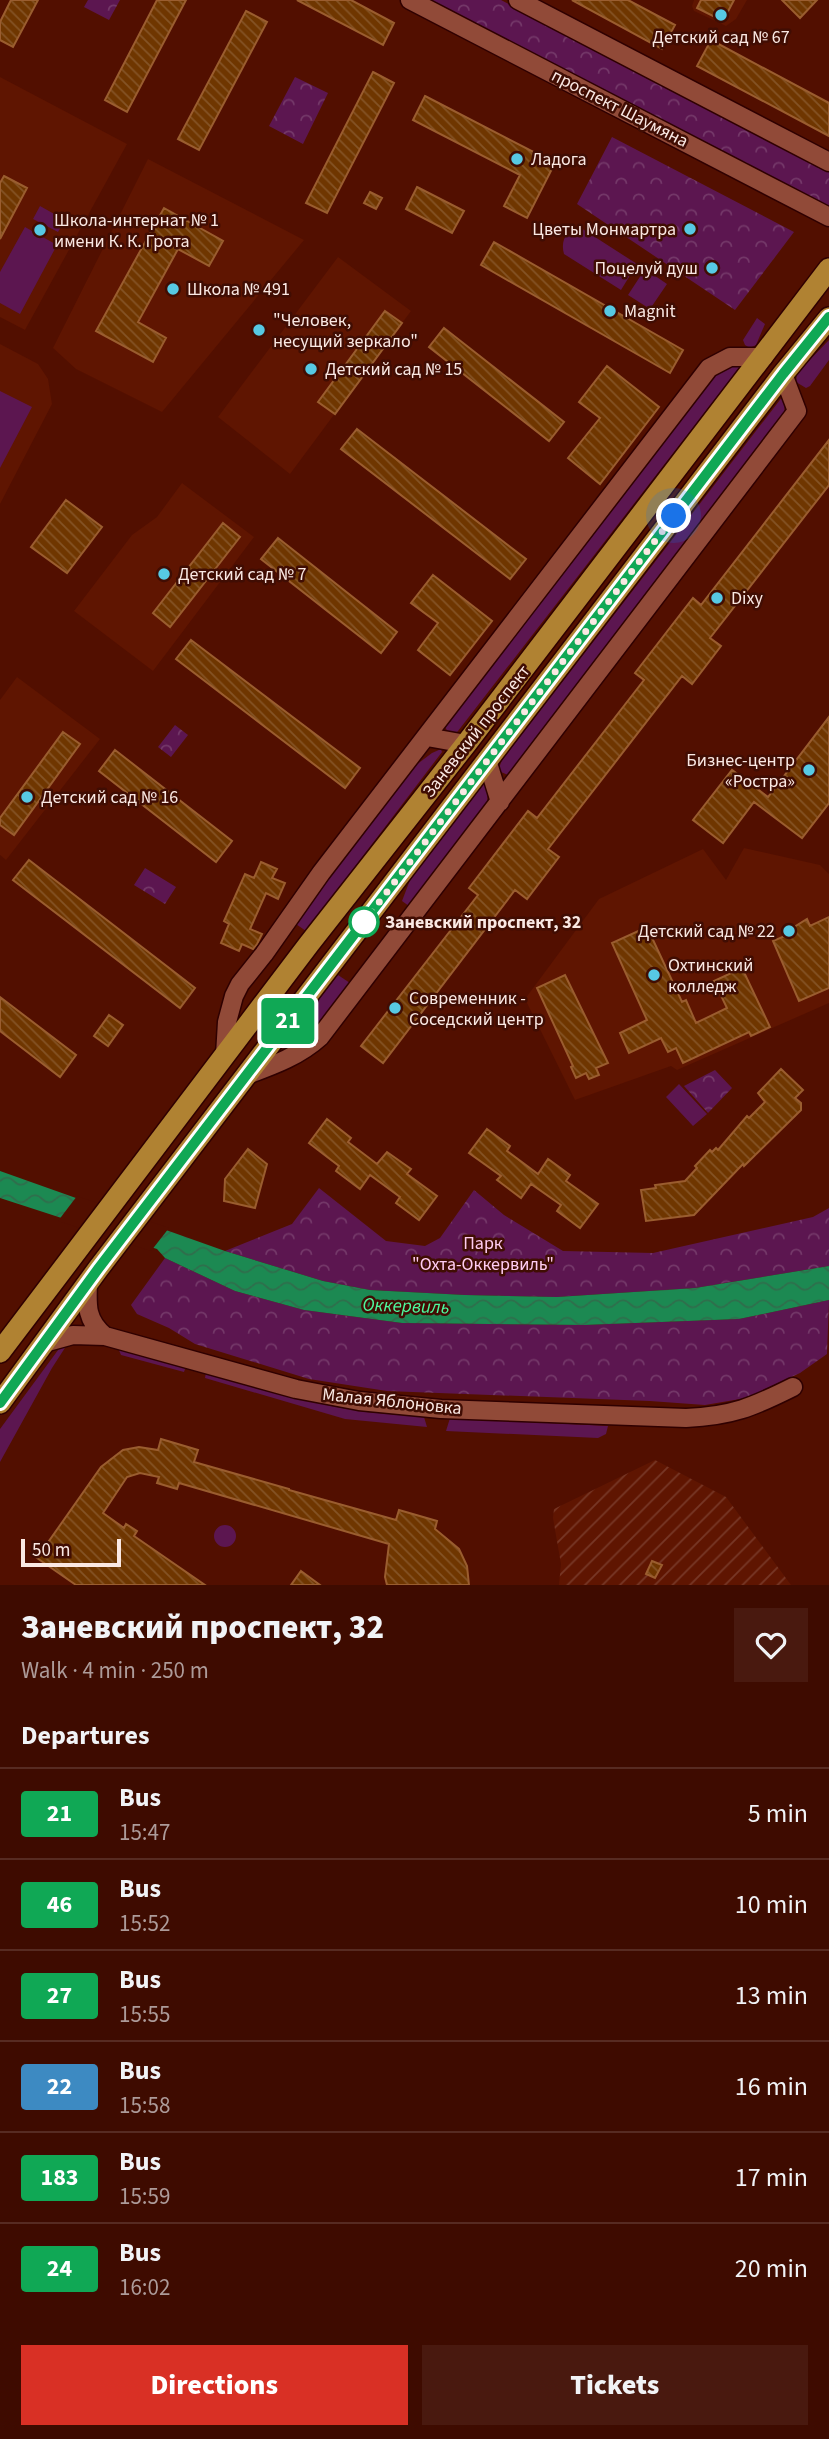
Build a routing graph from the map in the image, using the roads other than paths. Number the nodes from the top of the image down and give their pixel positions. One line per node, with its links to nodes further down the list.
1 (410, 0): 4 (street, проспект Шаумяна)
2 (518, 0): 3 (street)
3 (829, 162)
4 (829, 217)
5 (829, 270): 7 (main road, Заневский проспект)
6 (829, 318): 8 (main road, Заневский проспект)
7 (764, 357): 9 (street); 10 (main road, Заневский проспект)
8 (783, 374): 11 (main road, Заневский проспект); 12 (street)
9 (427, 737): 10 (street); 13 (street)
10 (466, 744): 13 (main road, Заневский проспект)
11 (487, 760): 12 (street); 14 (main road, Заневский проспект)
12 (500, 802): 14 (street)
13 (225, 1055): 18 (main road, Заневский проспект)
14 (247, 1075): 15 (main road, Заневский проспект)
15 (93, 1276): 16 (street); 17 (main road)
16 (105, 1336): 17 (street, Малая Яблоновка); 19 (street, Малая Яблоновка)
17 (44, 1343): 20 (main road)
18 (0, 1353)
19 (793, 1387)
20 (0, 1403)

